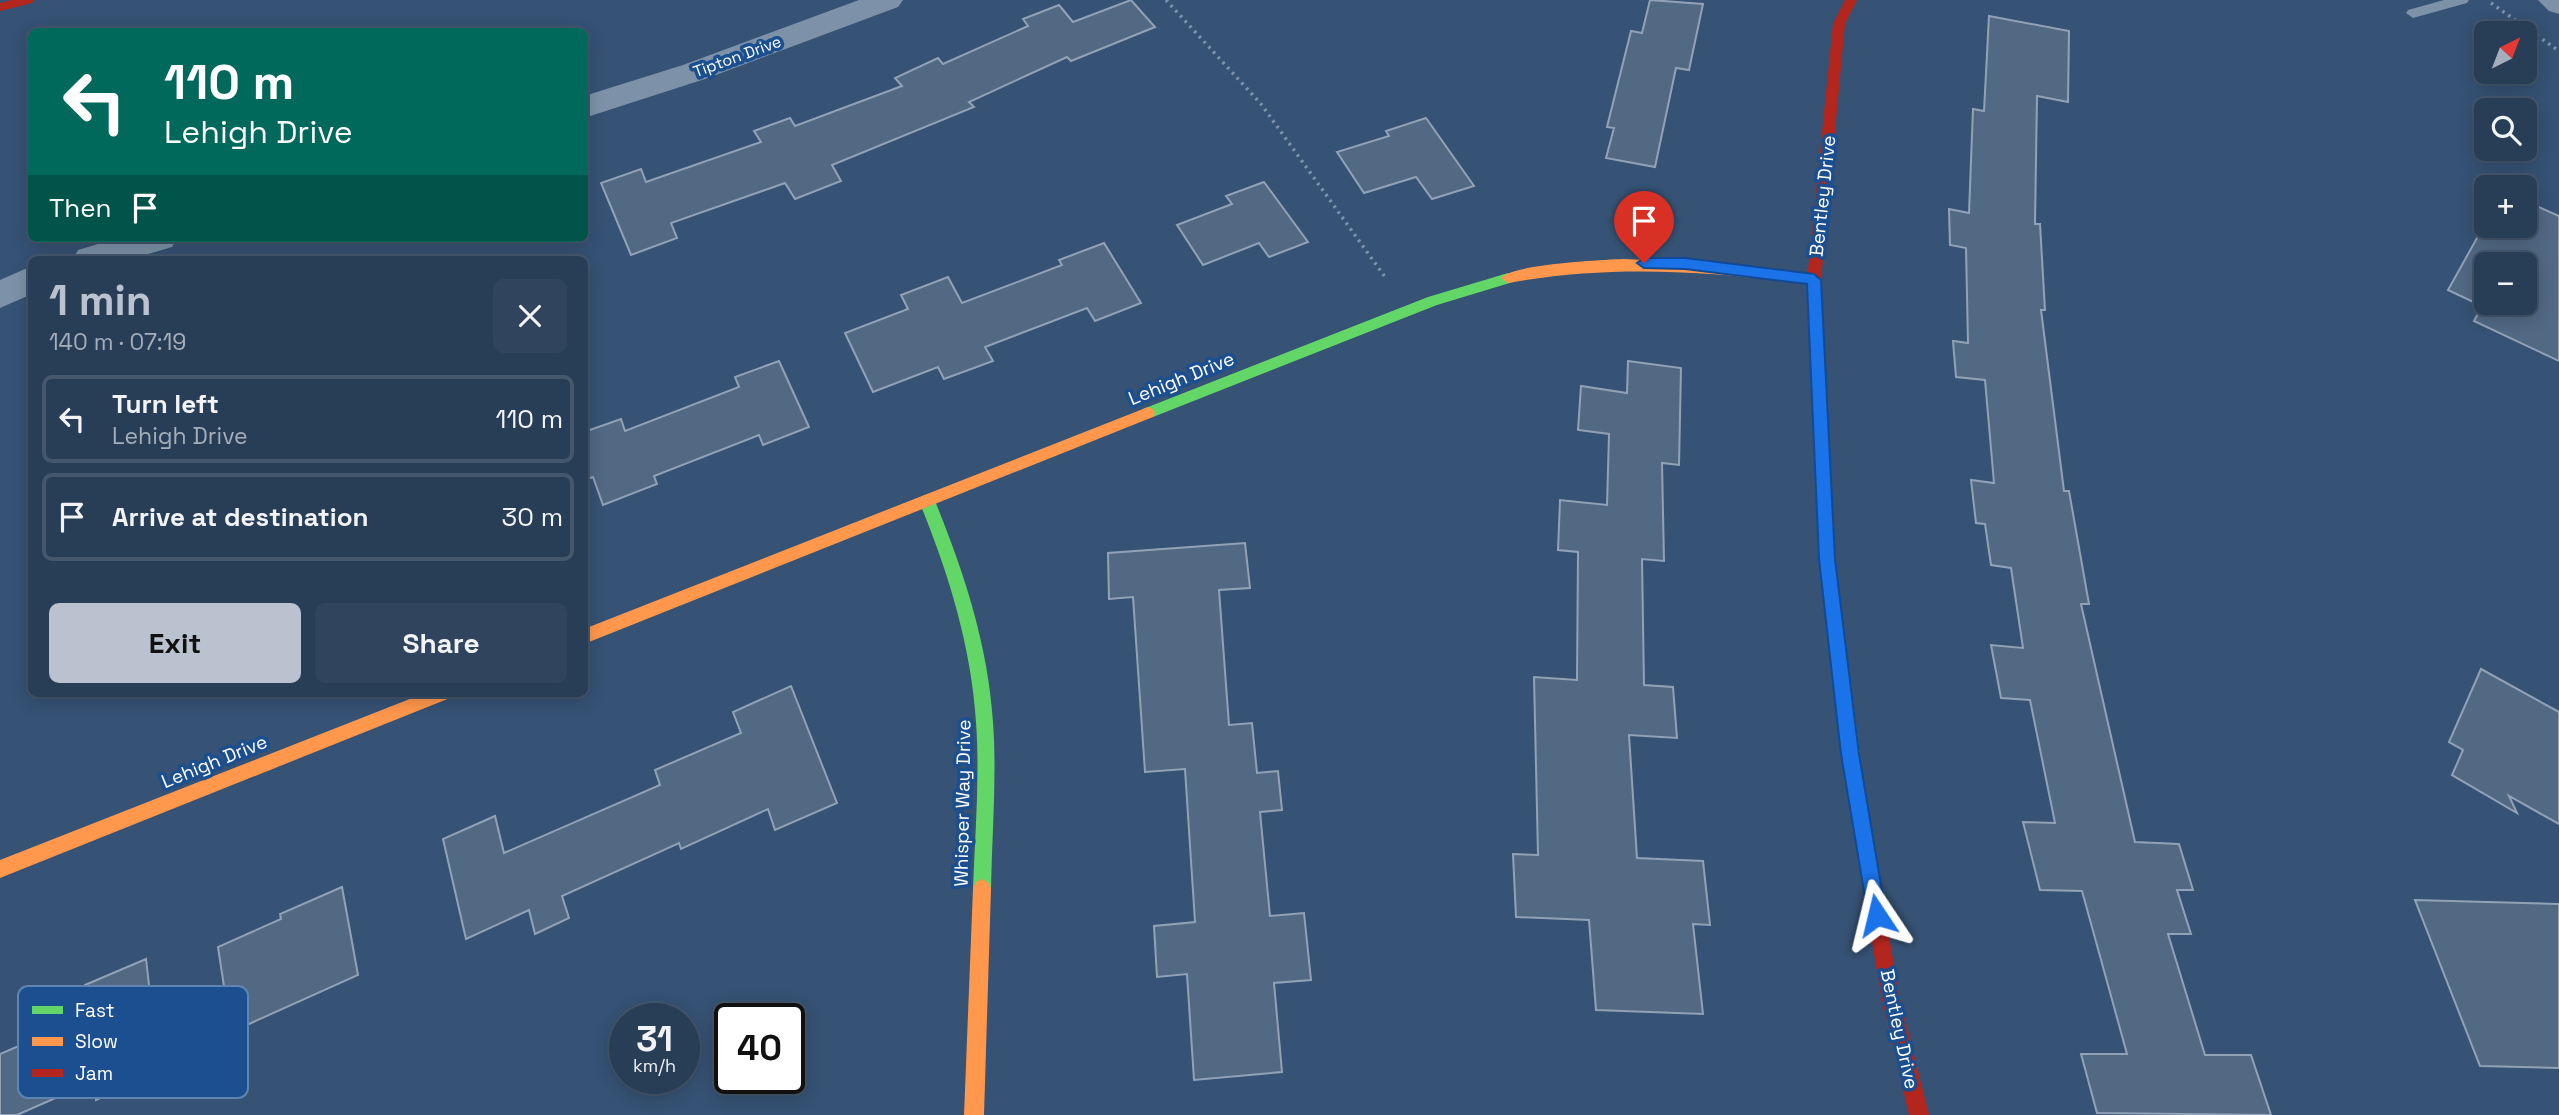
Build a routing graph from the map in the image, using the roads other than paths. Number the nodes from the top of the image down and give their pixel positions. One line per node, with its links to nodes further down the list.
1 (28, 0): 6 (street)
2 (888, 0): 9 (street, Tipton Drive)
3 (2462, 0): 8 (lane)
4 (2553, 0): 5 (street)
5 (2559, 4)
6 (0, 7)
7 (1840, 8): 12 (street, Bentley Drive)
8 (2413, 13)
9 (588, 106)
10 (147, 242): 11 (street)
11 (100, 256)
12 (1814, 280): 15 (street, Lehigh Drive); 20 (street, Bentley Drive)
13 (28, 281): 14 (street)
14 (0, 295)
15 (927, 501): 16 (street, Lehigh Drive); 19 (street, Whisper Way Drive)
16 (588, 635)
17 (434, 697): 18 (street, Lehigh Drive)
18 (0, 869)
19 (974, 1115)
20 (1919, 1115)

